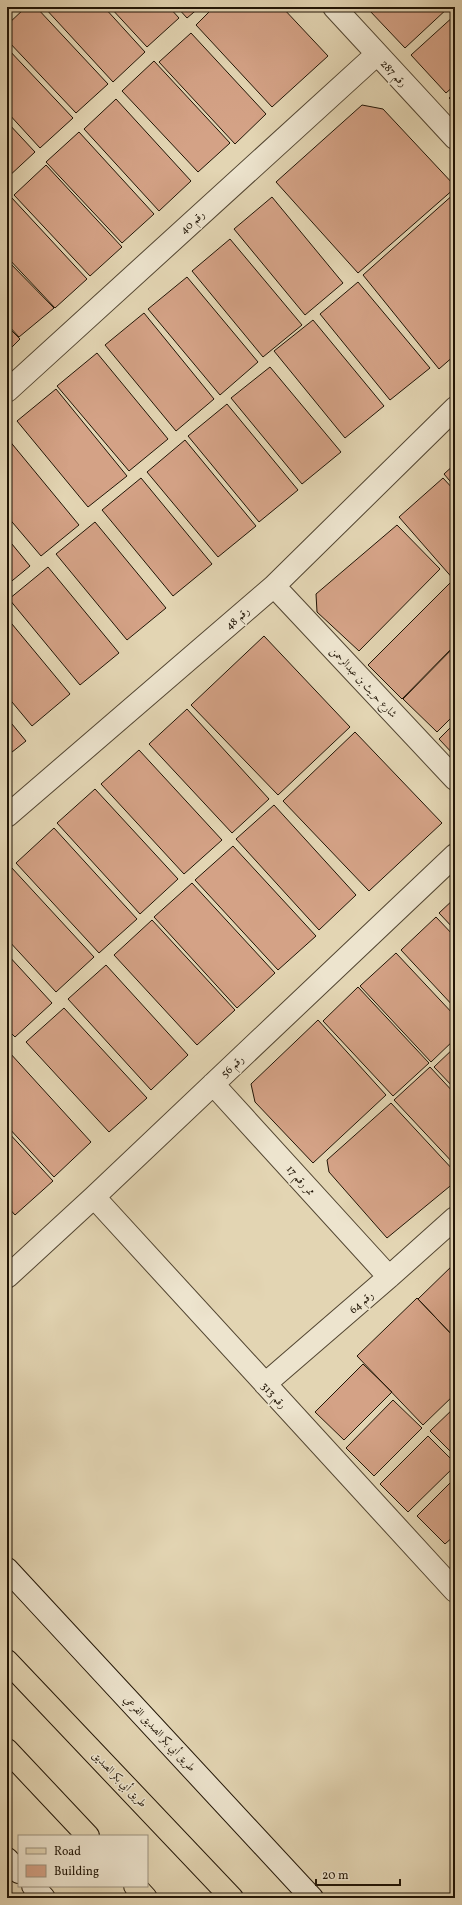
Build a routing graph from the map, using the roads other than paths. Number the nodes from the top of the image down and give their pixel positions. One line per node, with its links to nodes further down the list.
1 (334, 7): 2 (street, رقم 287)
2 (377, 54): 3 (street, رقم 287); 4 (street, رقم 40)
3 (455, 138)
4 (7, 391)
5 (455, 408): 6 (street, رقم 48)
6 (274, 586): 7 (street, شارع حريث بن عبدالرحمن); 8 (street, رقم 48)
7 (455, 779)
8 (7, 816)
9 (455, 855): 10 (street, رقم 56)
10 (213, 1084): 11 (street, رقم 56); 14 (street, ممر رقم 17)
11 (94, 1197): 13 (street, رقم 56); 15 (street, رقم 313)
12 (455, 1218): 14 (street, رقم 64)
13 (7, 1277)
14 (389, 1277): 15 (street, رقم 64)
15 (265, 1384): 17 (street, رقم 313)
16 (7, 1569): 28 (street, طريق أبي بكر الصديق الفرعي)
17 (455, 1591)
18 (7, 1661): 27 (main road, طريق أبي بكر الصديق)
19 (7, 1750): 20 (main road)
20 (87, 1835)
21 (7, 1859): 22 (street)
22 (18, 1871)
23 (34, 1887): 25 (street)
24 (136, 1887): 26 (main road)
25 (44, 1898)
26 (146, 1898)
27 (232, 1898)
28 (312, 1898)

